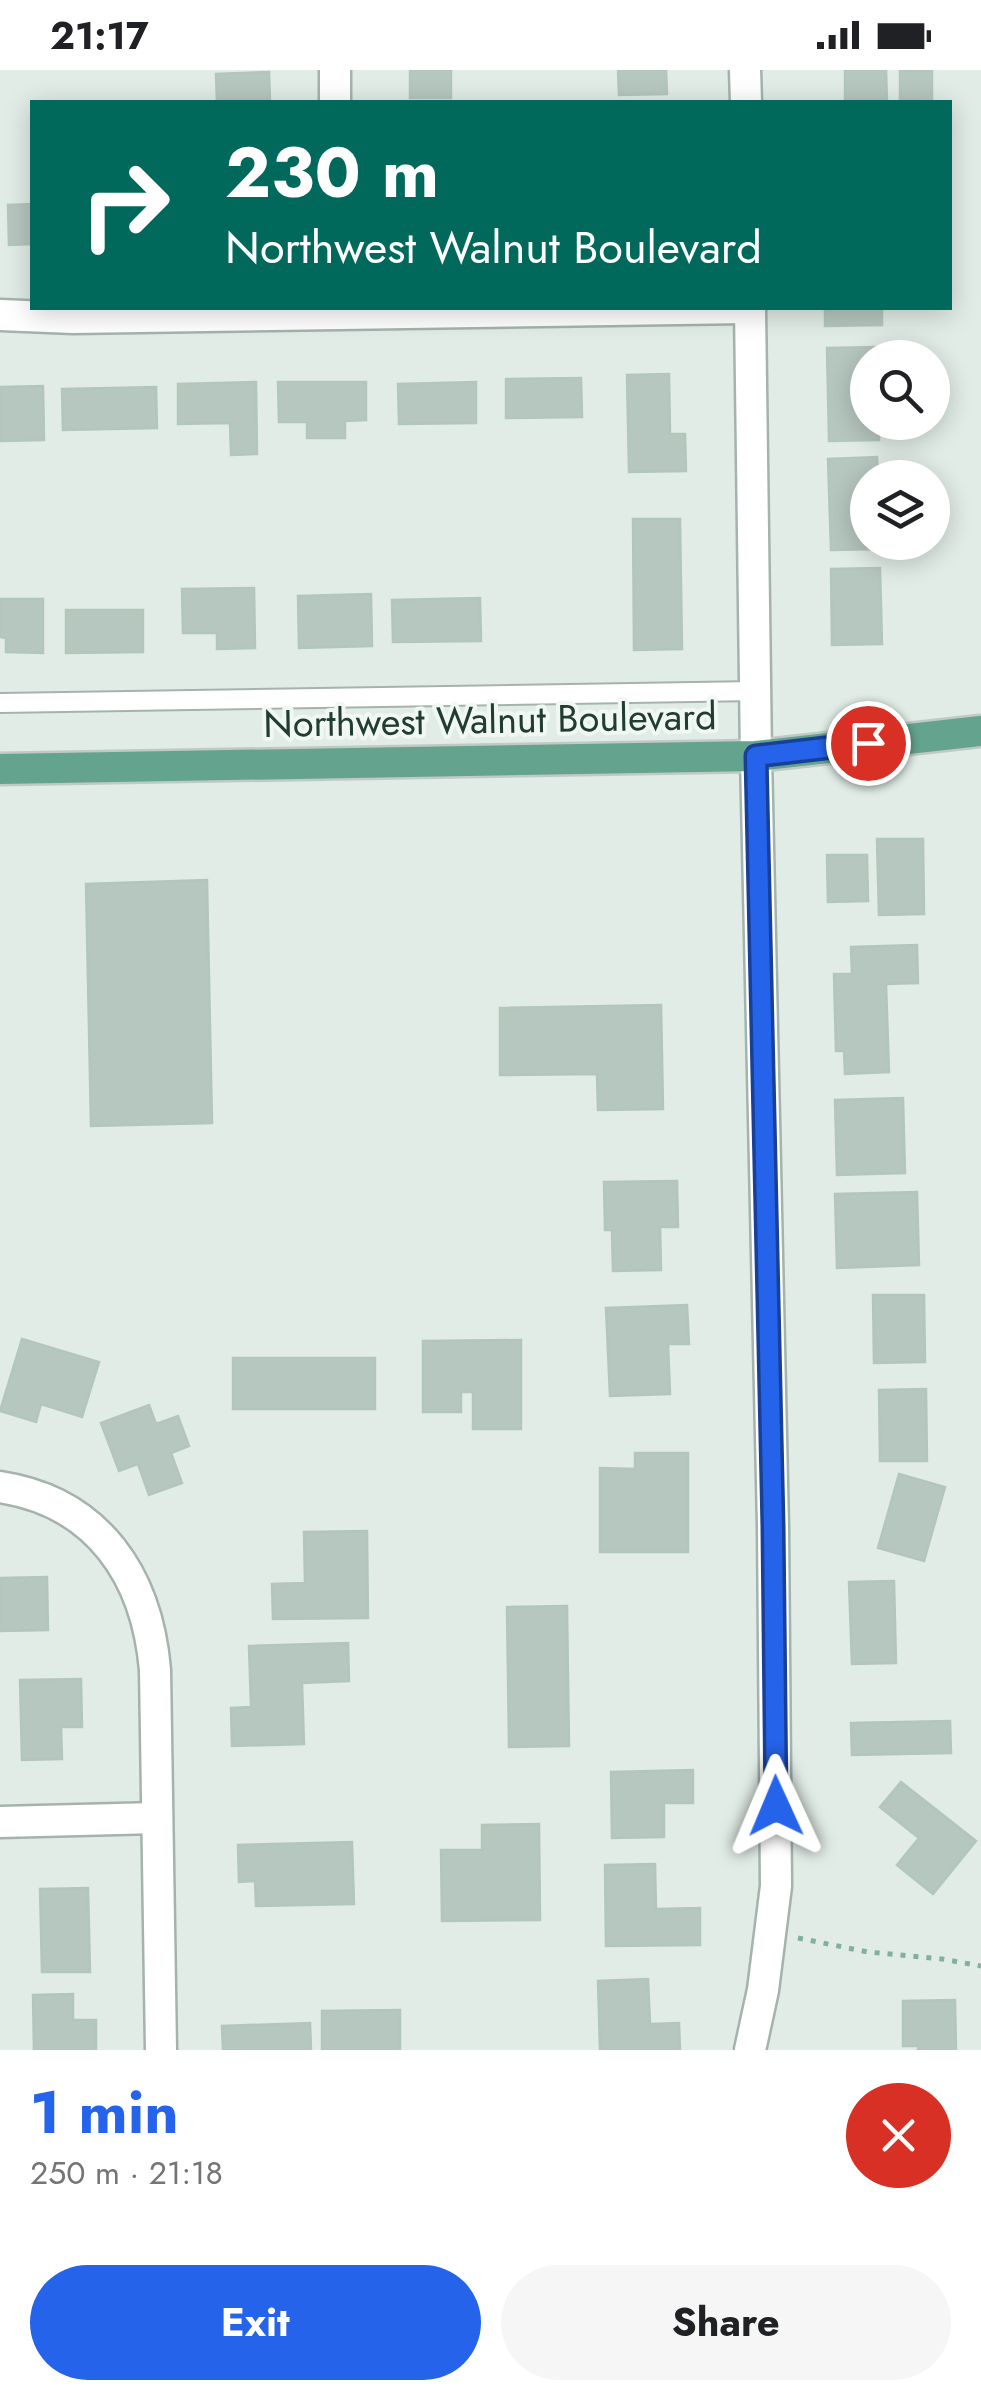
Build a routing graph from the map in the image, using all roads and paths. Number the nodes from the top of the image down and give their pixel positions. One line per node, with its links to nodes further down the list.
1 (334, 70): 3 (street)
2 (745, 70): 4 (street)
3 (335, 100)
4 (746, 100)
5 (476, 310): 7 (street)
6 (749, 310): 9 (street)
7 (339, 311): 8 (street)
8 (0, 314)
9 (755, 690): 10 (lane); 12 (street)
10 (0, 703)
11 (981, 730): 12 (main road, Northwest Walnut Boulevard)
12 (756, 756): 13 (main road, Northwest Walnut Boulevard); 17 (street)
13 (0, 769)
14 (0, 1487): 15 (street)
15 (157, 1818): 16 (street); 19 (street)
16 (0, 1822)
17 (770, 1932): 18 (path); 20 (street)
18 (981, 1966)
19 (161, 2050)
20 (750, 2050)

